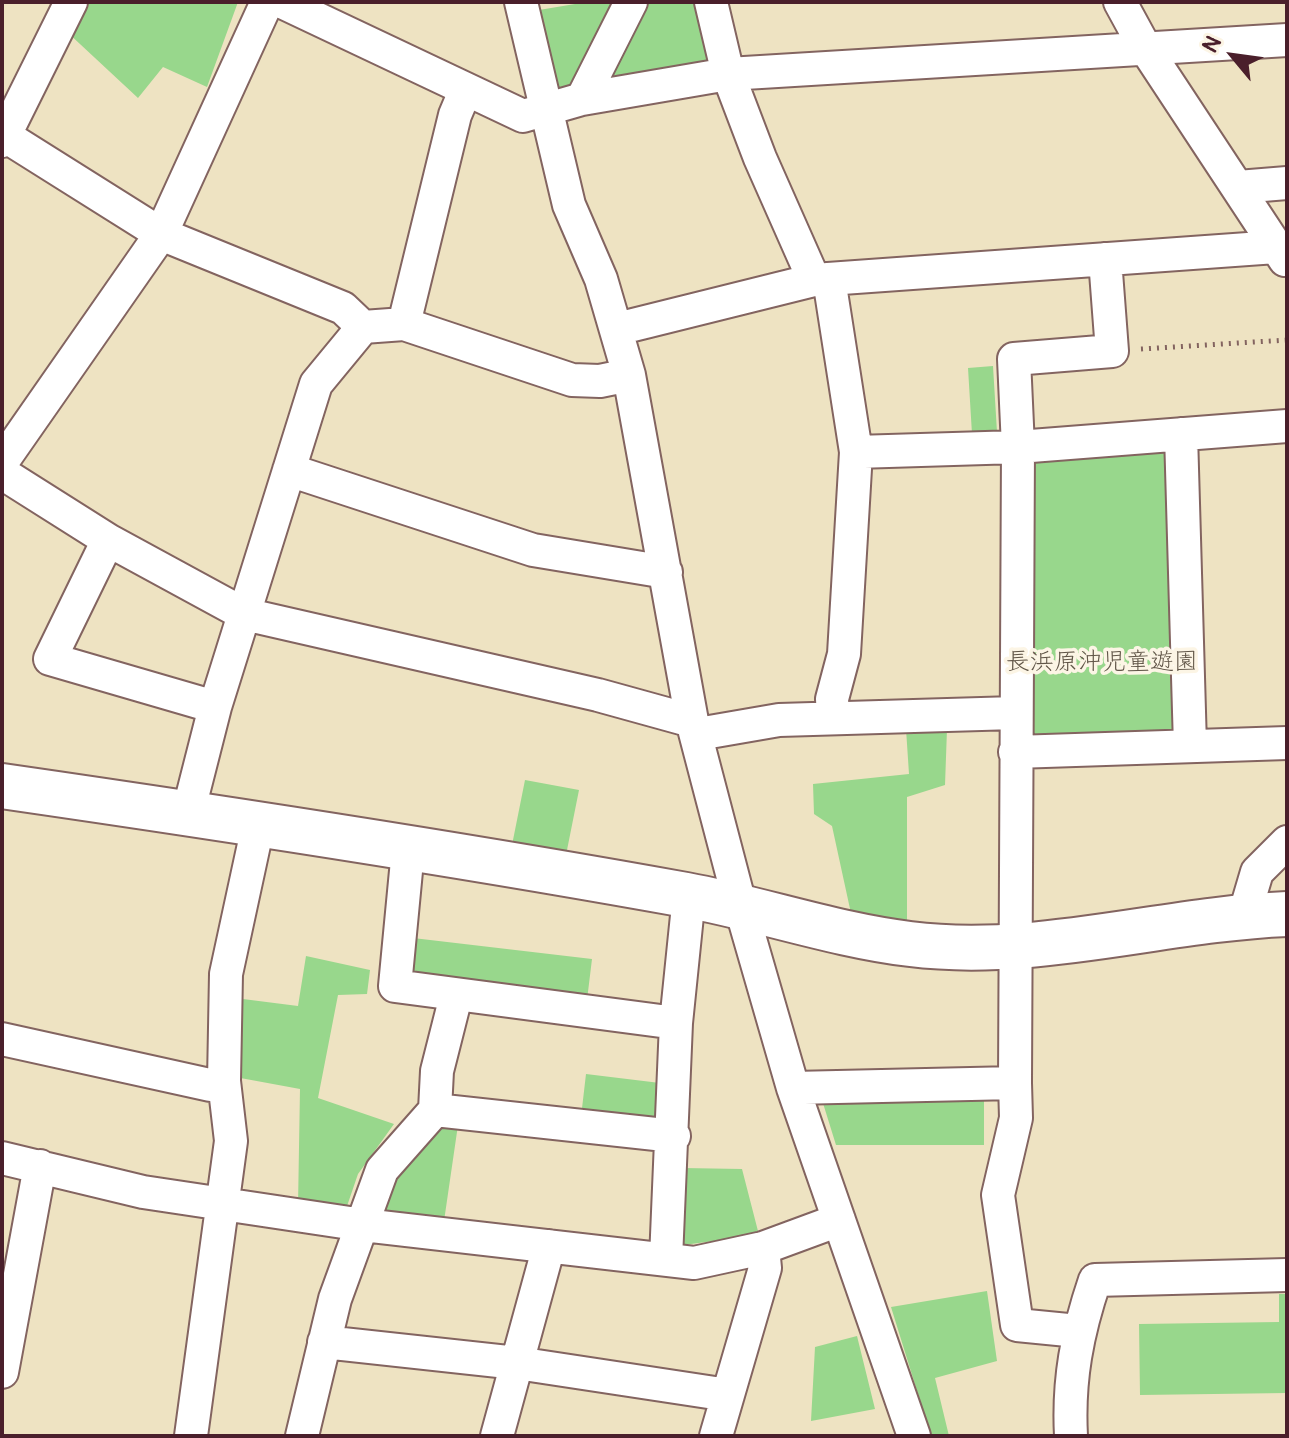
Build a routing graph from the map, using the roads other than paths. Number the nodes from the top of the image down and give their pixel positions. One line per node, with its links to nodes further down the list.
1 (71, 2): 14 (street)
2 (267, 2): 17 (street)
3 (282, 2): 11 (street)
4 (521, 2): 13 (street)
5 (631, 2): 12 (street)
6 (711, 2): 10 (street)
7 (1120, 2): 9 (street)
8 (1287, 40): 9 (street)
9 (1144, 46): 10 (street); 16 (street)
10 (728, 74): 12 (street); 20 (street)
11 (466, 89): 13 (street); 21 (street)
12 (582, 99): 13 (street)
13 (547, 112): 23 (street)
14 (3, 137): 17 (street)
15 (1287, 183): 16 (street)
16 (1238, 187): 18 (street)
17 (161, 234): 22 (street); 29 (street)
18 (1282, 255): 19 (street)
19 (1105, 259): 20 (street); 27 (street)
20 (821, 279): 23 (street); 28 (street)
21 (404, 324): 22 (street); 24 (street)
22 (363, 327): 30 (street)
23 (617, 329): 24 (street)
24 (629, 375): 33 (street)
25 (1287, 426): 26 (street)
26 (1181, 434): 27 (street); 40 (street)
27 (1018, 447): 28 (street); 36 (street)
28 (856, 452): 37 (street)
29 (2, 462)
30 (289, 470): 33 (street); 34 (street)
31 (2, 473): 32 (street)
32 (108, 540): 34 (street); 35 (street)
33 (666, 572): 38 (street)
34 (244, 614): 35 (street); 38 (street)
35 (215, 707): 43 (street)
36 (1015, 713): 37 (street); 41 (street)
37 (833, 718): 38 (street)
38 (695, 728): 48 (street)
39 (1287, 743): 40 (street)
40 (1190, 746): 41 (street)
41 (1015, 752): 51 (street)
42 (2, 786): 43 (street)
43 (188, 813): 44 (street)
44 (258, 826): 46 (street); 55 (street)
45 (1287, 842): 50 (street)
46 (408, 850): 47 (street); 52 (street)
47 (689, 896): 48 (street); 53 (street)
48 (741, 908): 51 (street); 57 (street)
49 (1287, 914): 50 (street)
50 (1244, 916): 51 (street)
51 (1013, 947): 56 (street)
52 (456, 996): 53 (street); 58 (street)
53 (676, 1023): 59 (street)
54 (2, 1039): 55 (street)
55 (224, 1081): 62 (street)
56 (1015, 1083): 57 (street); 69 (street)
57 (793, 1088): 63 (street)
58 (435, 1110): 59 (street); 64 (street)
59 (674, 1136): 67 (street)
60 (2, 1158): 61 (street)
61 (40, 1166): 62 (street); 72 (street)
62 (225, 1202): 64 (street); 74 (street)
63 (839, 1220): 66 (street); 78 (street)
64 (363, 1225): 65 (street); 70 (street)
65 (549, 1246): 67 (street); 71 (street)
66 (763, 1248): 67 (street); 73 (street)
67 (666, 1259)
68 (1287, 1275): 69 (street)
69 (1078, 1331): 79 (street)
70 (324, 1342): 71 (street); 75 (street)
71 (517, 1363): 73 (street); 76 (street)
72 (2, 1372)
73 (728, 1395): 77 (street)
74 (191, 1436)
75 (302, 1436)
76 (497, 1436)
77 (716, 1436)
78 (914, 1436)
79 (1071, 1436)

